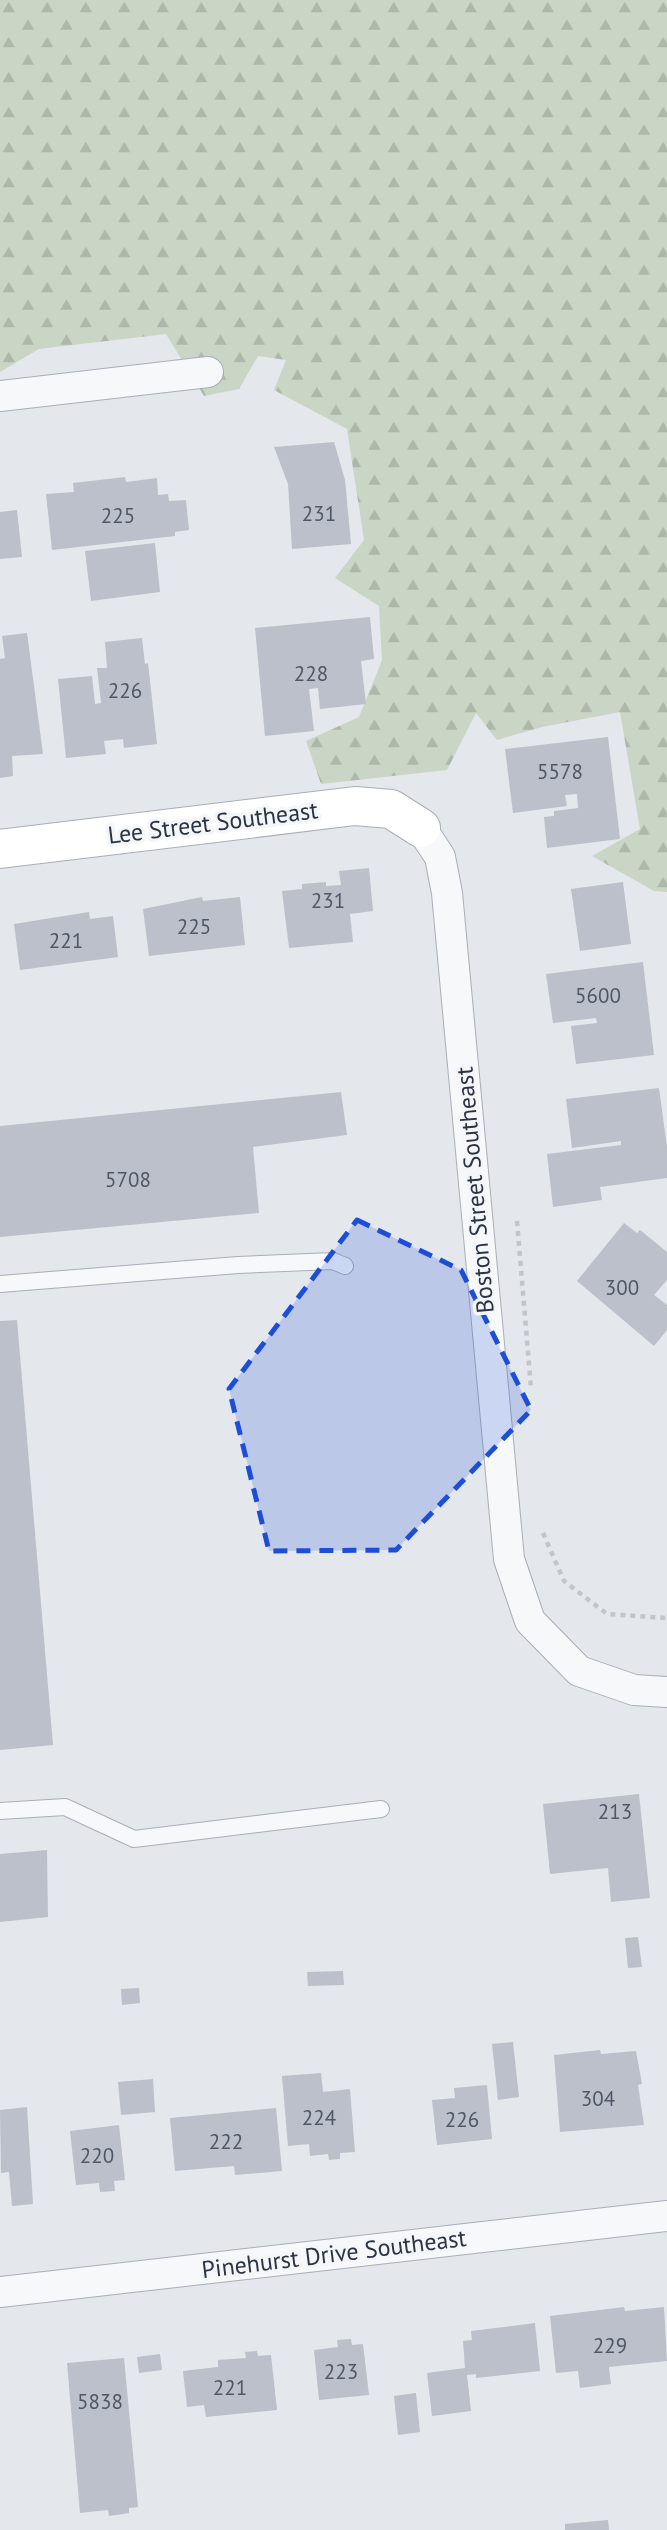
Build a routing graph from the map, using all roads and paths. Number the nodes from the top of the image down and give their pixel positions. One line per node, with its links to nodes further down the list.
1 (208, 372): 2 (street)
2 (0, 396)
3 (421, 828): 4 (street, Lee Street Southeast); 11 (street, Boston Street Southeast)
4 (0, 849)
5 (517, 1221): 8 (path)
6 (345, 1266): 7 (lane)
7 (0, 1284)
8 (531, 1391)
9 (542, 1520): 10 (path)
10 (667, 1618)
11 (667, 1692)
12 (381, 1809): 13 (lane)
13 (0, 1811)
14 (667, 2216): 15 (street, Pinehurst Drive Southeast)
15 (0, 2292)

